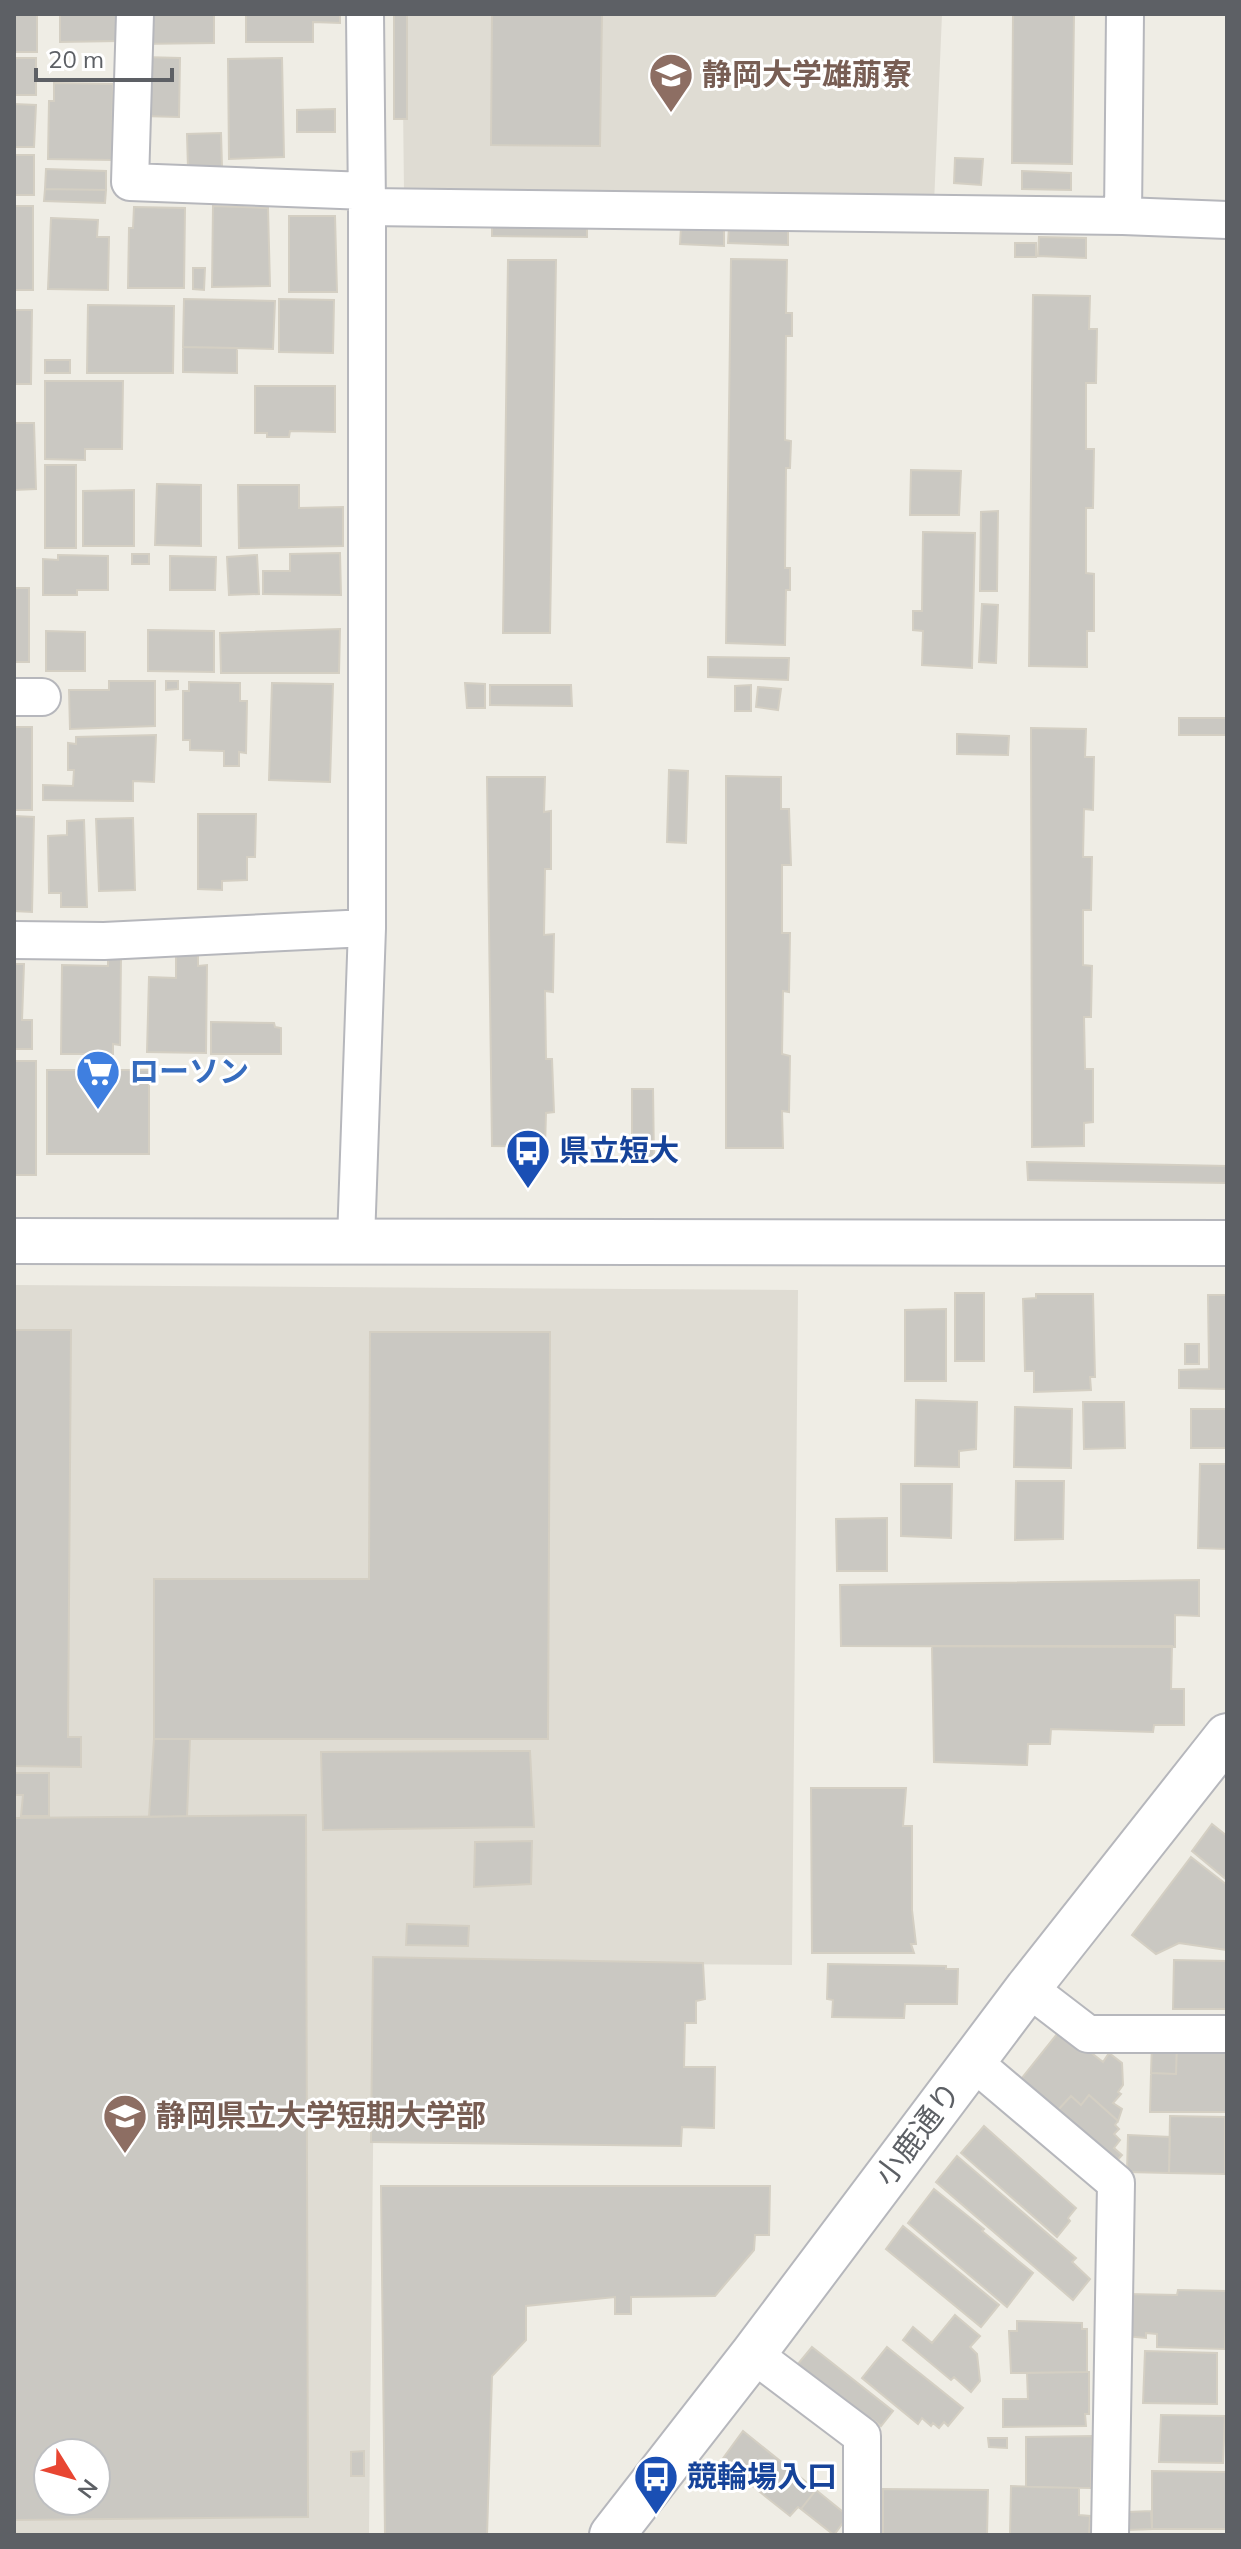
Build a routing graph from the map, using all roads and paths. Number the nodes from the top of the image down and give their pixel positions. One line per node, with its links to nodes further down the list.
1 (135, 14): 4 (street)
2 (365, 14): 4 (street)
3 (1125, 14): 5 (street)
4 (367, 199): 5 (street); 7 (street)
5 (1123, 216): 6 (street)
6 (1227, 220)
7 (367, 928): 8 (street); 9 (street)
8 (14, 940)
9 (356, 1240): 10 (street); 11 (street)
10 (14, 1241)
11 (1227, 1243)
12 (1227, 1736): 13 (street, 小鹿通り)
13 (1028, 1988): 14 (street); 15 (street, 小鹿通り)
14 (1227, 2034)
15 (972, 2061): 16 (street, 小鹿通り); 19 (street)
16 (753, 2354): 17 (street, 小鹿通り); 18 (street)
17 (612, 2535)
18 (862, 2535)
19 (1110, 2535)

